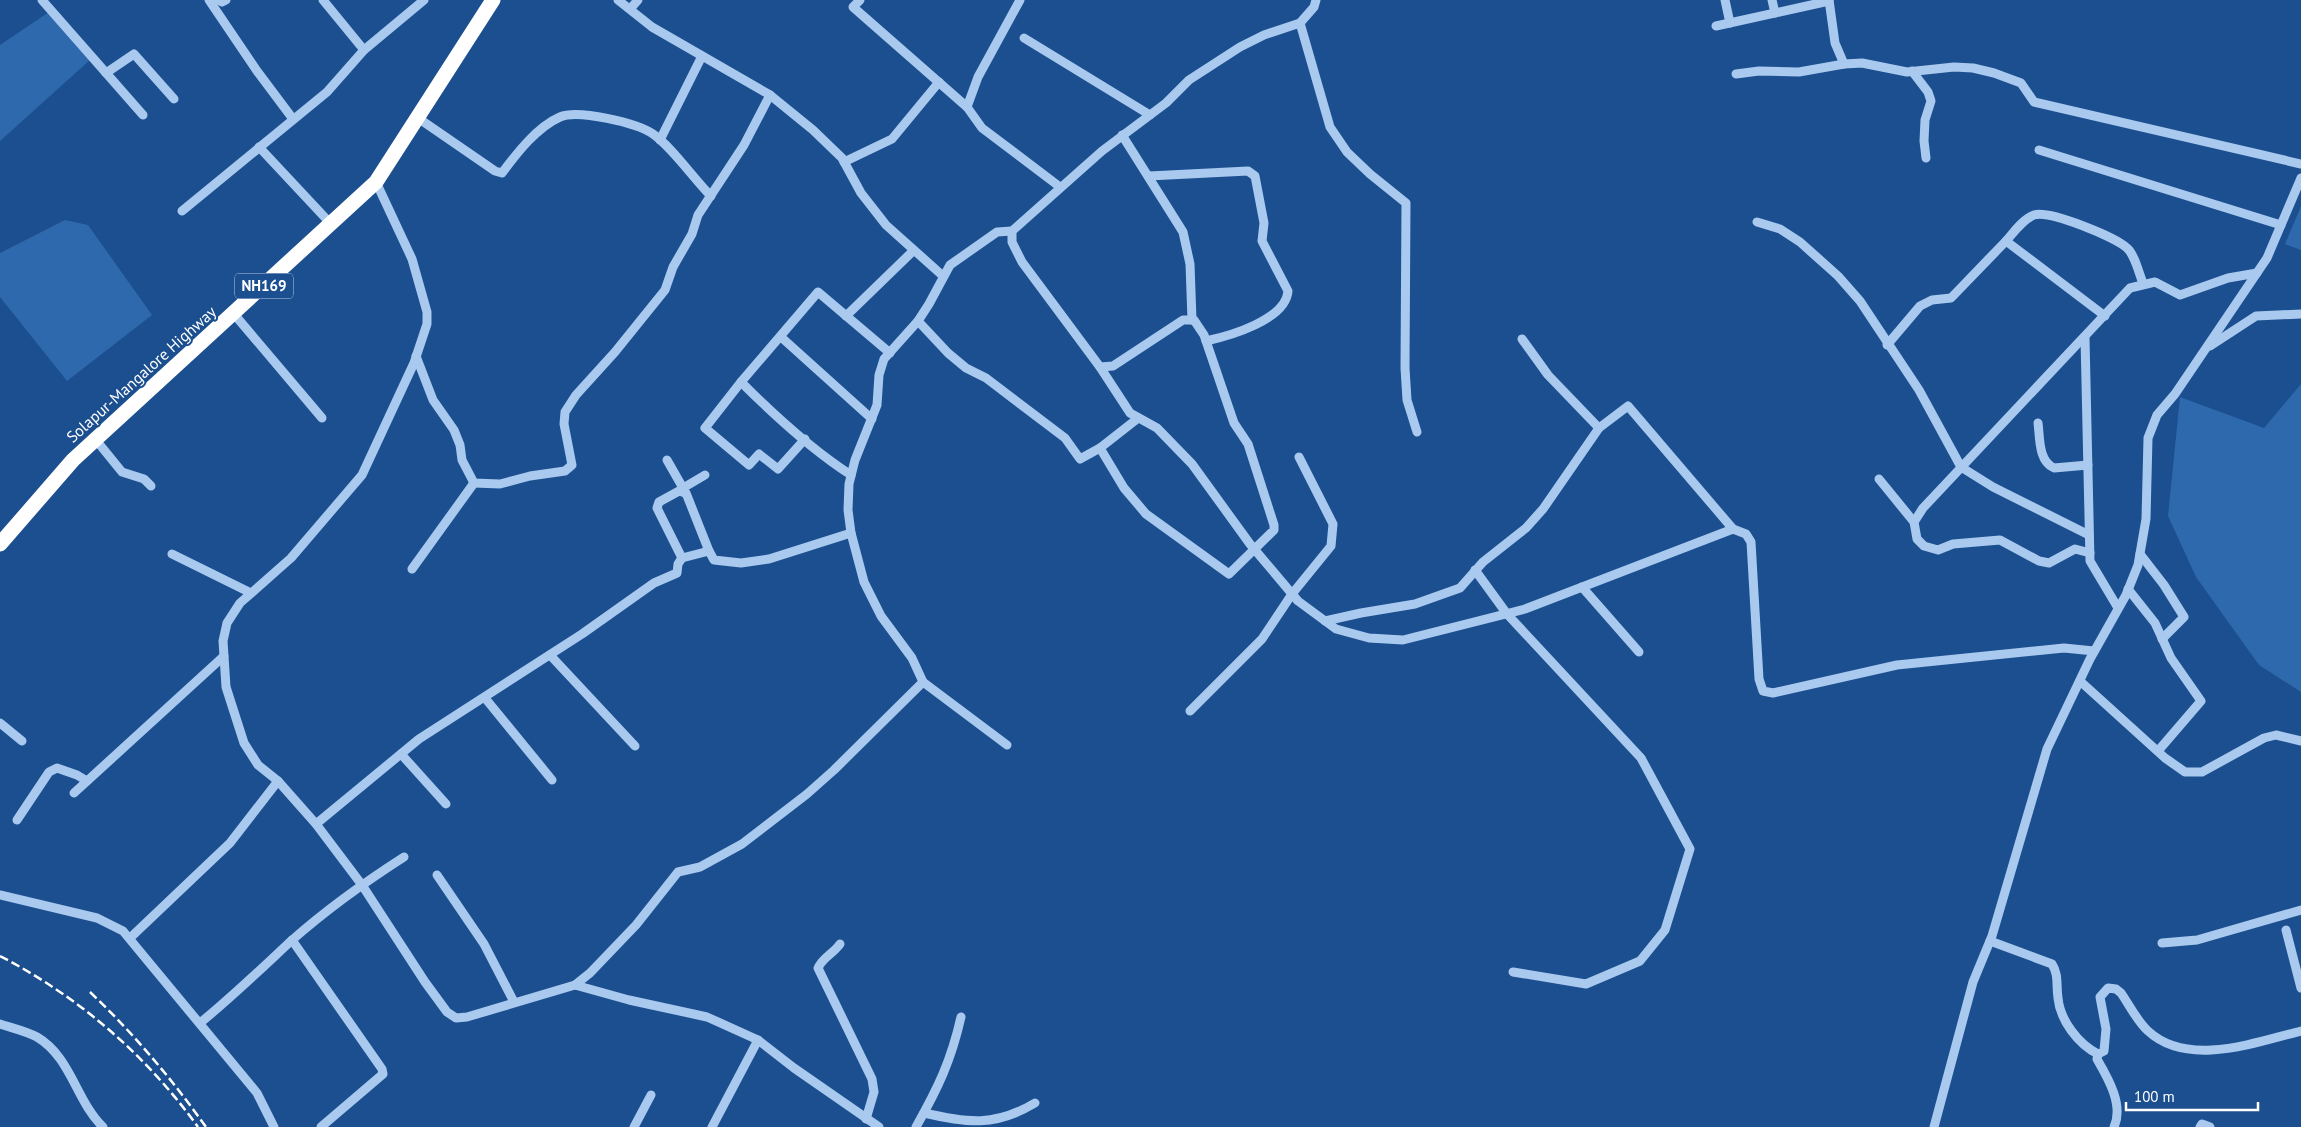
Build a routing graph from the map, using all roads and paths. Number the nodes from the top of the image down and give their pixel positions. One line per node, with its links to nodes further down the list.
1 (42, 0): 26 (street)
2 (209, 0): 35 (street)
3 (218, 0): 4 (street)
4 (226, 0)
5 (323, 0): 22 (street)
6 (424, 0): 22 (street)
7 (493, 0): 34 (highway, Solapur-Mangalore Highway / NH169)
8 (618, 0): 16 (street)
9 (638, 0): 16 (street)
10 (860, 0): 28 (street)
11 (1020, 0): 31 (street)
12 (1316, 0): 18 (street)
13 (1725, 0): 19 (street)
14 (1772, 0): 17 (street)
15 (1829, 0): 17 (street); 24 (street)
16 (630, 9): 23 (street)
17 (1775, 13): 19 (street)
18 (1300, 23): 33 (street); 79 (street)
19 (1730, 23): 20 (street)
20 (1716, 26)
21 (1024, 38): 33 (street)
22 (364, 50): 35 (street)
23 (702, 56): 29 (street); 37 (street)
24 (1844, 64): 25 (street); 27 (street)
25 (1912, 71): 40 (street); 42 (street)
26 (106, 73): 30 (street); 32 (street)
27 (1736, 74)
28 (939, 82): 31 (street); 41 (street)
29 (770, 95): 41 (street); 47 (street)
30 (174, 99)
31 (967, 107): 46 (street)
32 (143, 115)
33 (1150, 115): 36 (street)
34 (418, 118): 37 (street); 45 (highway, Solapur-Mangalore Highway / NH169)
35 (293, 119): 38 (street)
36 (1122, 136): 43 (street); 46 (street)
37 (660, 140): 47 (street)
38 (259, 147): 48 (street); 50 (street)
39 (2039, 150): 51 (street)
40 (1926, 158)
41 (844, 162): 54 (street)
42 (2301, 164)
43 (1149, 176): 62 (street); 67 (street)
44 (2301, 178): 51 (street)
45 (376, 182): 50 (highway, Solapur-Mangalore Highway / NH169); 71 (street)
46 (1060, 187): 52 (street)
47 (711, 196): 90 (street)
48 (182, 211)
49 (1756, 222): 68 (street)
50 (331, 224): 58 (highway, Solapur-Mangalore Highway / NH169)
51 (2281, 225): 55 (street)
52 (1012, 231): 56 (street); 72 (street)
53 (2006, 240): 57 (street); 61 (street); 68 (street)
54 (913, 251): 56 (street); 60 (street)
55 (2257, 273): 57 (street); 69 (street)
56 (943, 276): 63 (street)
57 (2143, 283): 61 (street)
58 (234, 314): 74 (street); 81 (highway, Solapur-Mangalore Highway / NH169)
59 (2301, 314): 69 (street)
60 (846, 316): 64 (street); 70 (street)
61 (2105, 316): 65 (street)
62 (1192, 320): 67 (street); 72 (street)
63 (918, 321): 70 (street); 82 (street)
64 (781, 337): 73 (street); 76 (street)
65 (2085, 338): 85 (street); 86 (street)
66 (1522, 339): 78 (street)
67 (1206, 341): 99 (street)
68 (1887, 345): 86 (street)
69 (2205, 349): 103 (street)
70 (890, 353): 76 (street)
71 (416, 356): 90 (street); 109 (street)
72 (1100, 368): 75 (street)
73 (741, 382): 80 (street); 80 (street)
74 (322, 418)
75 (1137, 419): 82 (street); 99 (street)
76 (872, 420): 88 (street)
77 (2038, 423): 85 (street)
78 (1599, 428): 94 (street); 106 (street)
79 (1417, 432)
80 (805, 439): 88 (street)
81 (96, 440): 91 (street); 96 (highway, Solapur-Mangalore Highway / NH169)
82 (1100, 448): 99 (street)
83 (1299, 457): 110 (street)
84 (667, 460): 92 (street)
85 (2088, 466): 97 (street)
86 (1961, 467): 93 (street); 97 (street)
87 (705, 475): 92 (street)
88 (852, 475): 95 (street)
89 (1879, 480): 93 (street)
90 (474, 483): 105 (street)
91 (151, 486)
92 (682, 490): 100 (street); 104 (street)
93 (1914, 522): 101 (street)
94 (1733, 529): 107 (street); 115 (street)
95 (851, 533): 100 (street); 120 (street)
96 (5, 534): 98 (highway, Solapur-Mangalore Highway / NH169)
97 (2089, 535): 101 (street)
98 (0, 544)
99 (1255, 550): 110 (street)
100 (708, 551): 104 (street)
101 (2090, 553): 111 (street)
102 (172, 554): 109 (street)
103 (2140, 554): 108 (street); 114 (street)
104 (682, 558): 117 (street)
105 (412, 569)
106 (1475, 570): 112 (street); 113 (street)
107 (1582, 587): 112 (street); 116 (street)
108 (2128, 589): 111 (street); 114 (street)
109 (251, 594): 118 (street)
110 (1292, 594): 113 (street); 122 (street)
111 (2118, 608): 115 (street)
112 (1507, 614): 113 (street); 148 (street)
113 (1325, 621)
114 (2162, 639): 128 (street)
115 (2094, 651): 119 (street)
116 (1638, 652)
117 (550, 655): 121 (street); 127 (street)
118 (224, 656): 131 (street); 132 (street)
119 (2080, 681): 128 (street); 145 (street)
120 (923, 682): 126 (street); 149 (street)
121 (485, 698): 129 (street); 130 (street)
122 (1190, 711)
123 (0, 723): 124 (street)
124 (22, 741)
125 (2301, 741): 128 (street)
126 (1007, 745)
127 (635, 746)
128 (2158, 751)
129 (402, 754): 134 (street); 136 (street)
130 (552, 780)
131 (87, 781): 133 (street); 135 (street)
132 (278, 782): 136 (street); 143 (street)
133 (74, 793)
134 (446, 804)
135 (17, 820)
136 (316, 824): 139 (street)
137 (404, 857): 139 (street)
138 (437, 875): 151 (street)
139 (362, 884): 144 (street); 151 (street)
140 (0, 895): 143 (street)
141 (2301, 910): 146 (street)
142 (2286, 930): 150 (street)
143 (130, 938): 153 (street)
144 (292, 940): 153 (street); 164 (street)
145 (1990, 941): 157 (street); 169 (street)
146 (2162, 943)
147 (840, 944): 161 (street)
148 (1513, 972)
149 (575, 985): 151 (street); 156 (street)
150 (2301, 988)
151 (514, 1002)
152 (962, 1017): 160 (street)
153 (200, 1023): 163 (street)
154 (0, 1024): 162 (street)
155 (2301, 1031): 157 (street)
156 (758, 1040): 161 (street); 166 (street)
157 (2098, 1054): 170 (street)
158 (651, 1095): 165 (street)
159 (1035, 1103): 160 (street)
160 (924, 1113): 168 (street)
161 (866, 1118): 167 (street)
162 (103, 1127)
163 (274, 1127)
164 (321, 1127)
165 (634, 1127)
166 (712, 1127)
167 (879, 1127)
168 (916, 1127)
169 (1934, 1127)
170 (2114, 1127)
171 (2200, 1127): 172 (street)
172 (2210, 1127)

